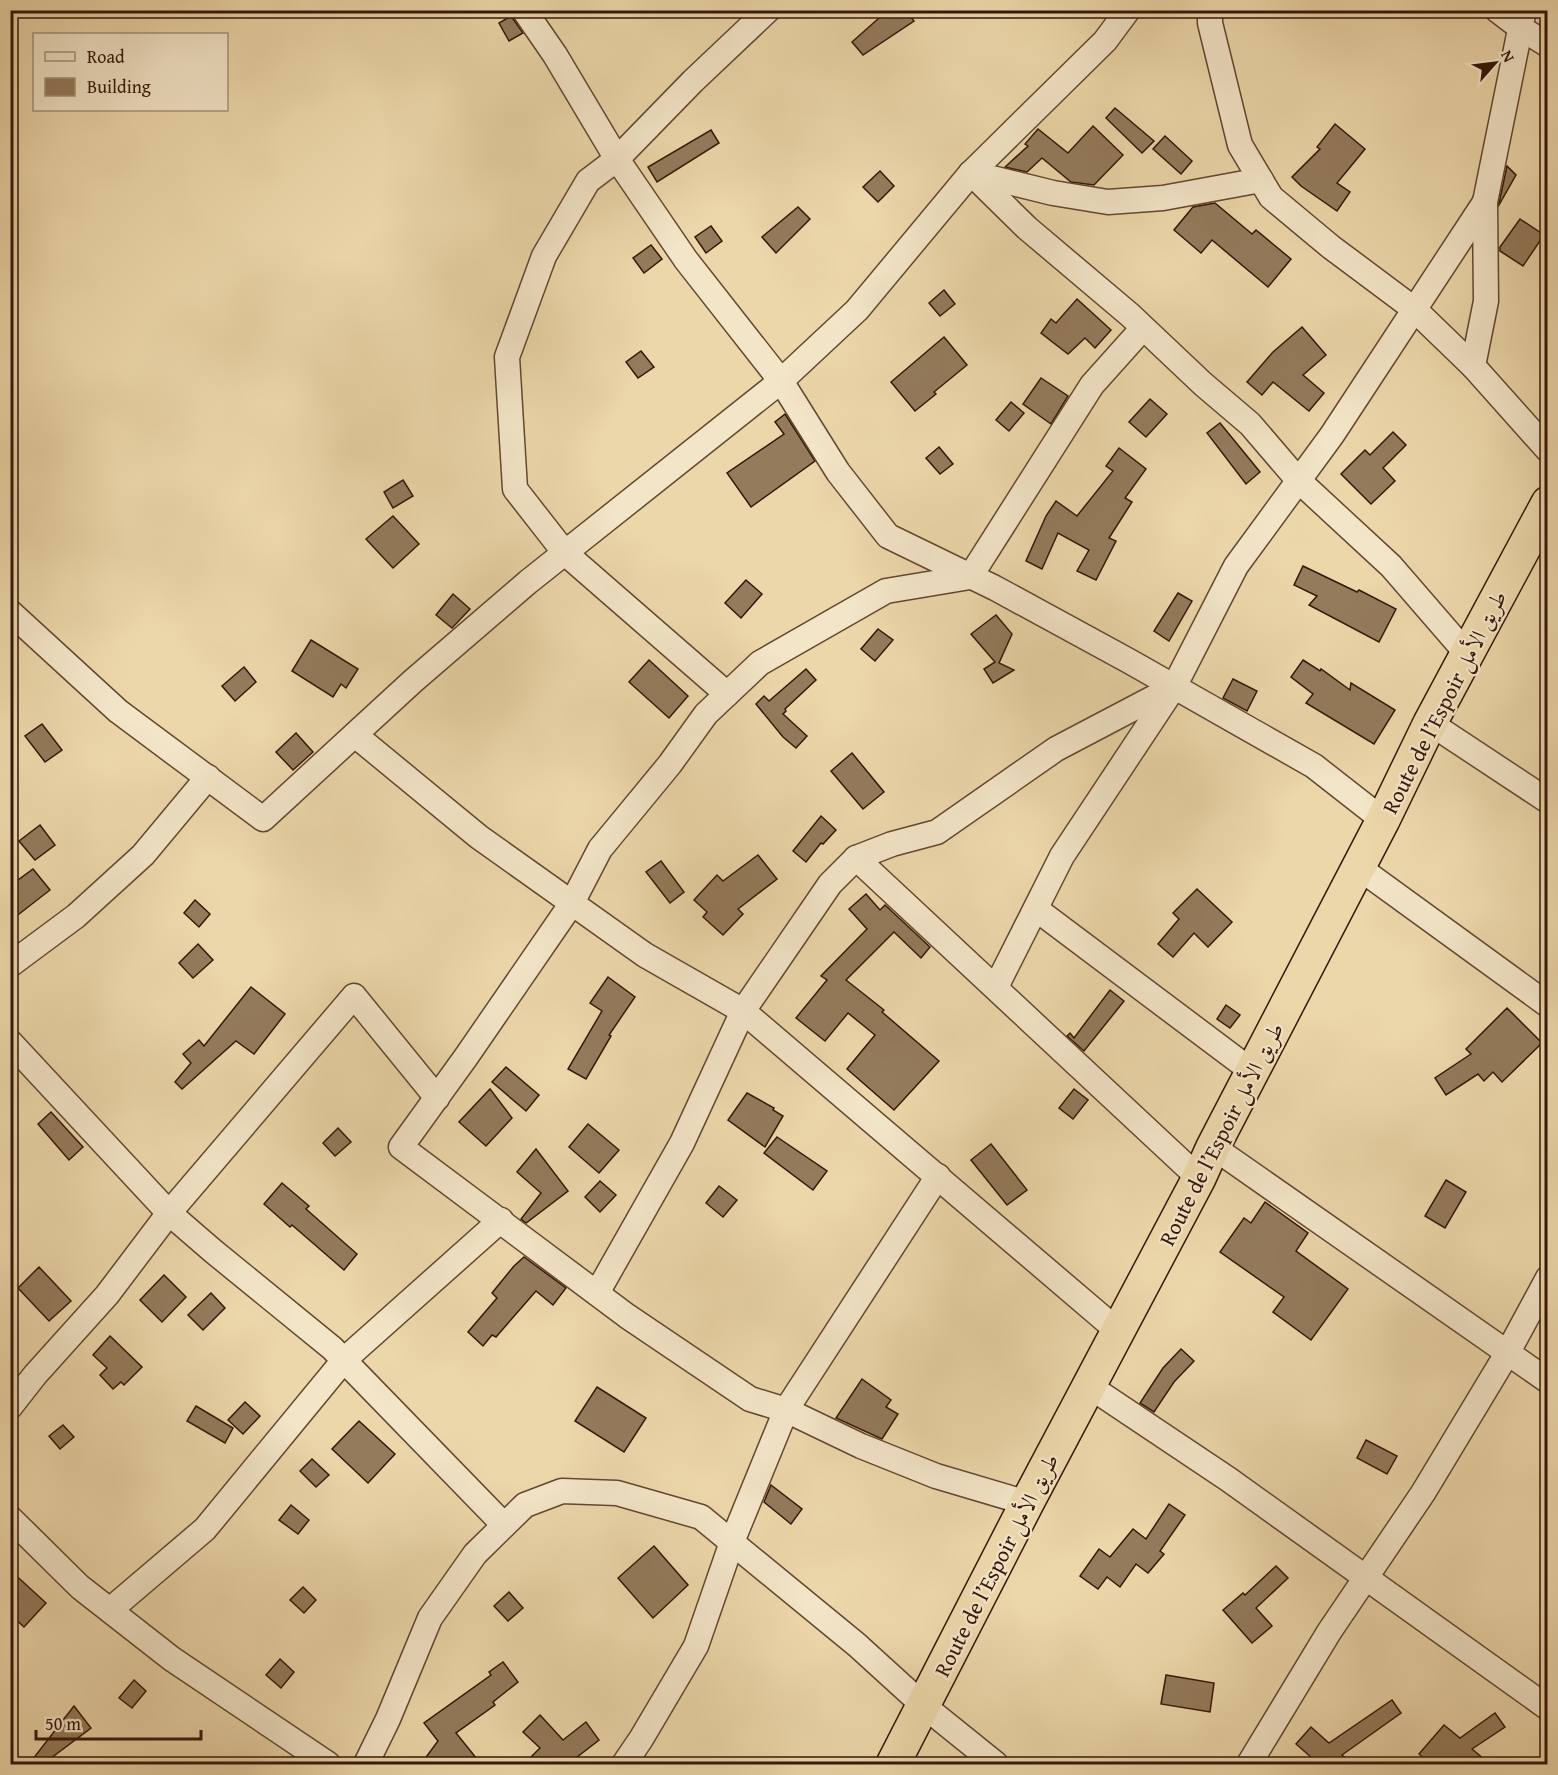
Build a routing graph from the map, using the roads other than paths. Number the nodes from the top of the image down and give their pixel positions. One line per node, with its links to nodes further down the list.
1 (525, 10): 8 (street)
2 (768, 10): 8 (street)
3 (1128, 10): 9 (street)
4 (1210, 10): 10 (street)
5 (1497, 10): 6 (street)
6 (1523, 20): 7 (street); 11 (street)
7 (1548, 45)
8 (617, 159): 15 (street); 19 (street)
9 (971, 173): 10 (street); 13 (street); 15 (street)
10 (1261, 180): 12 (street)
11 (1485, 202): 12 (street); 14 (street)
12 (1414, 309): 14 (street); 17 (street)
13 (1143, 328): 17 (street); 20 (street)
14 (1473, 366): 16 (street)
15 (781, 381): 19 (street); 20 (street)
16 (1548, 450)
17 (1298, 480): 22 (street); 23 (street)
18 (1548, 503): 22 (highway, Route de l’Espoir طريق الأمل)
19 (565, 553): 24 (street); 26 (street)
20 (970, 578): 23 (street); 24 (street)
21 (10, 612): 27 (street)
22 (1468, 655): 25 (highway, Route de l’Espoir طريق الأمل)
23 (1174, 687): 29 (street); 30 (street); 33 (street)
24 (727, 694): 32 (street)
25 (1430, 723): 28 (street); 29 (highway, Route de l’Espoir طريق الأمل)
26 (355, 735): 27 (street); 32 (street)
27 (208, 777): 34 (street)
28 (1548, 801)
29 (1383, 820): 31 (highway, Route de l’Espoir طريق الأمل)
30 (856, 858): 35 (street); 37 (street)
31 (1358, 867): 36 (street); 39 (highway, Route de l’Espoir طريق الأمل)
32 (572, 903): 37 (street); 40 (street)
33 (1036, 909): 35 (street); 39 (street)
34 (10, 965)
35 (996, 987): 43 (street)
36 (1548, 1005)
37 (743, 1011): 42 (street); 47 (street)
38 (10, 1042): 44 (street)
39 (1253, 1072): 41 (highway, Route de l’Espoir طريق الأمل)
40 (437, 1098): 44 (street); 45 (street)
41 (1213, 1147): 43 (highway, Route de l’Espoir طريق الأمل); 49 (street)
42 (938, 1176): 48 (street); 54 (street)
43 (1199, 1178): 48 (highway, Route de l’Espoir طريق الأمل)
44 (169, 1213): 50 (street); 53 (street)
45 (501, 1220): 47 (street); 50 (street)
46 (1548, 1278): 49 (street)
47 (597, 1293): 54 (street)
48 (1118, 1330): 52 (highway, Route de l’Espoir طريق الأمل)
49 (1508, 1352): 51 (street); 59 (street)
50 (344, 1360): 57 (street); 60 (street)
51 (1548, 1381)
52 (1089, 1386): 55 (highway, Route de l’Espoir طريق الأمل); 59 (street)
53 (10, 1407)
54 (786, 1410): 55 (street); 58 (street)
55 (1027, 1503): 61 (highway, Route de l’Espoir طريق الأمل)
56 (10, 1518): 60 (street)
57 (504, 1525): 58 (street); 64 (street)
58 (732, 1542): 61 (street); 65 (street)
59 (1366, 1577): 62 (street); 68 (street)
60 (110, 1610): 63 (street)
61 (924, 1706): 66 (highway, Route de l’Espoir طريق الأمل); 67 (street)
62 (1548, 1708)
63 (328, 1764)
64 (366, 1764)
65 (624, 1764)
66 (894, 1764)
67 (996, 1764)
68 (1249, 1764)

